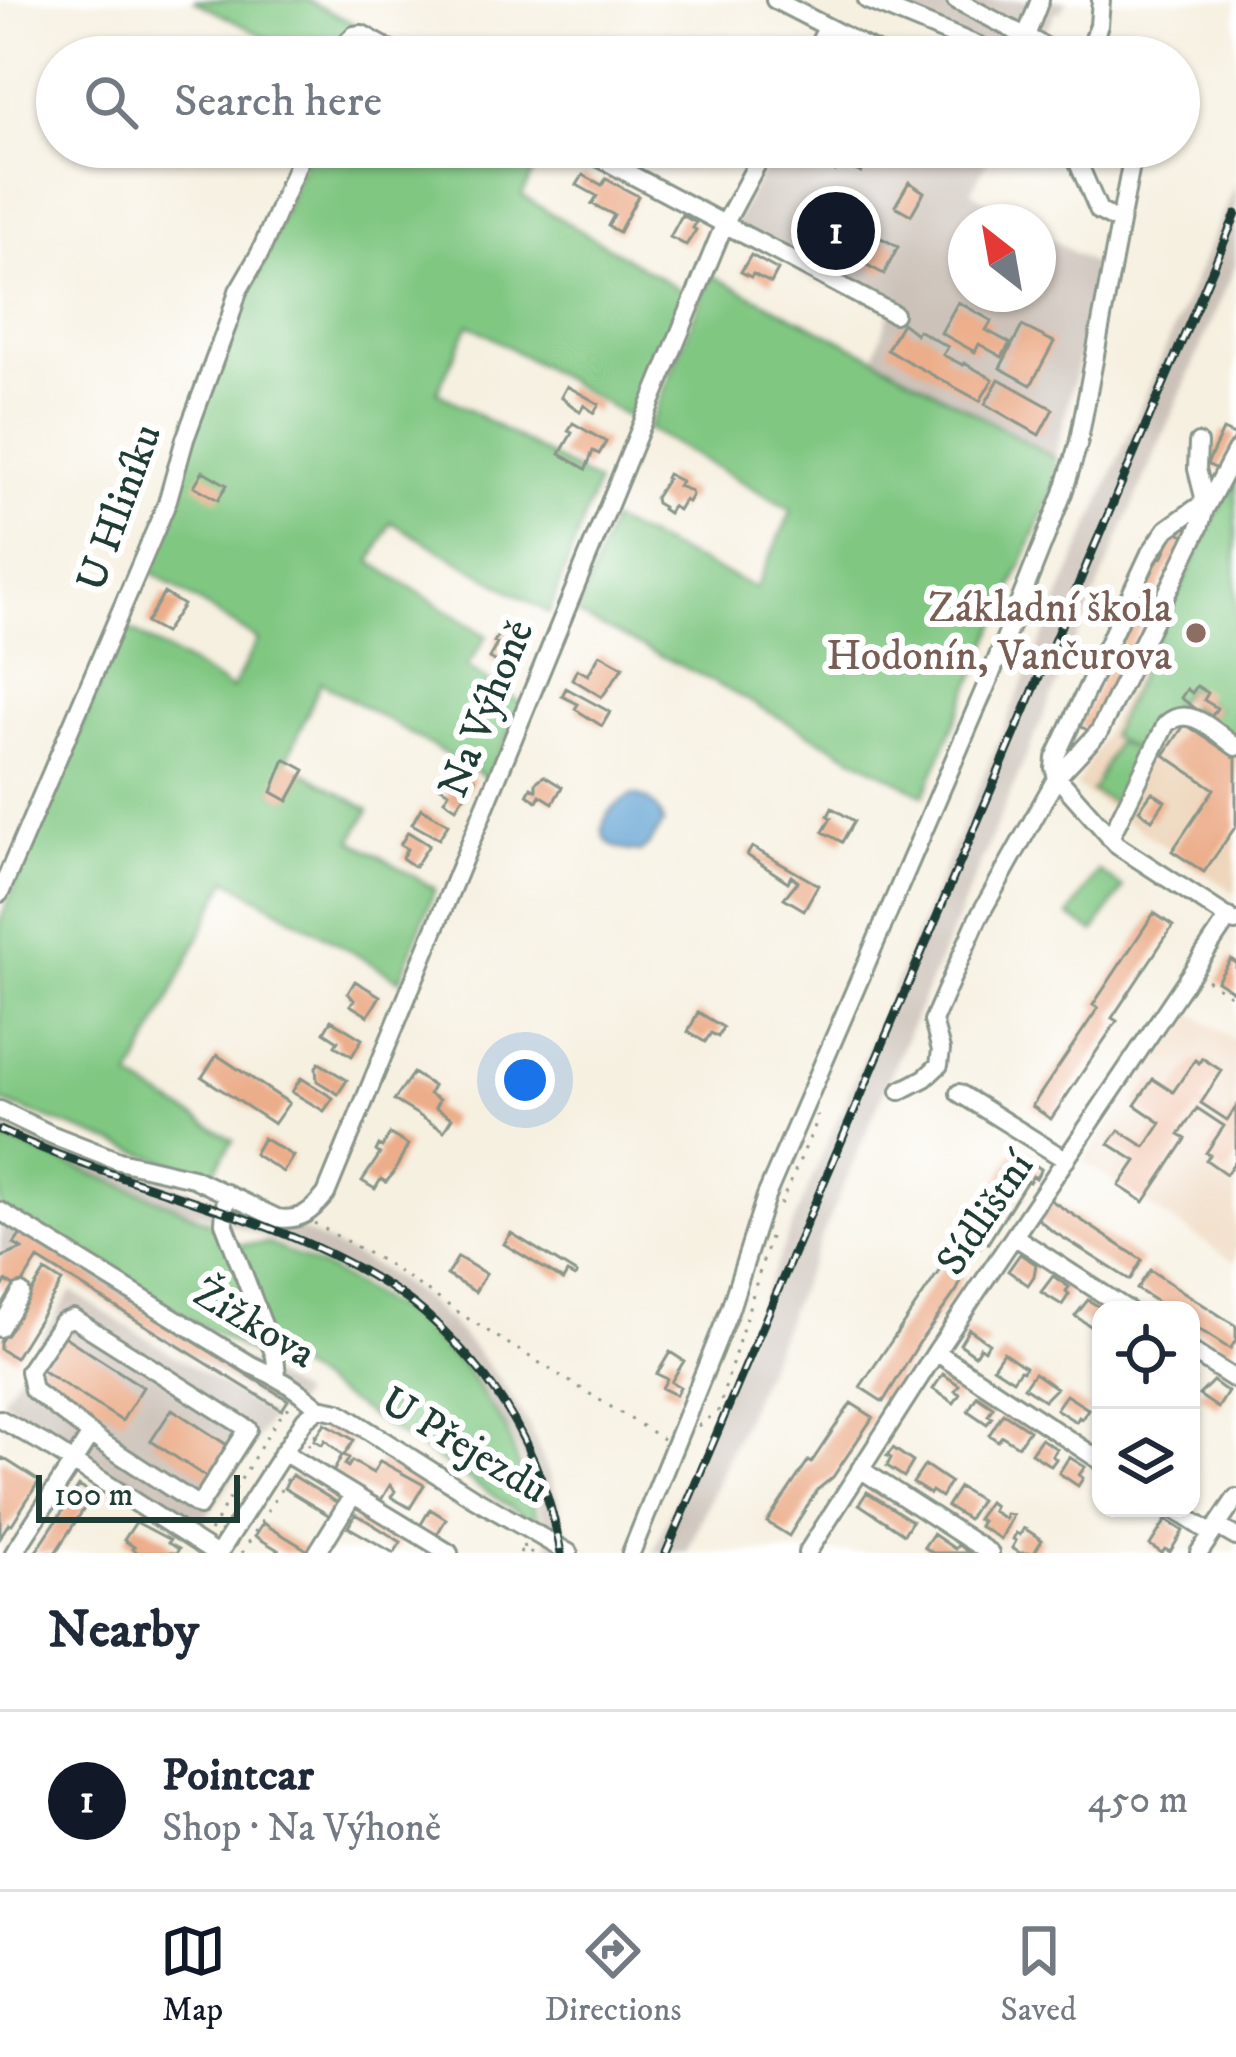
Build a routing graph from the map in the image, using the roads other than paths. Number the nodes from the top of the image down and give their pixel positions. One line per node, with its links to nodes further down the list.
1 (775, 0): 6 (street)
2 (867, 0): 9 (street)
3 (956, 0): 10 (street)
4 (1040, 0): 11 (street)
5 (1101, 0): 12 (street)
6 (827, 28): 7 (street); 8 (street)
7 (823, 36)
8 (843, 36)
9 (955, 36)
10 (1024, 36)
11 (1026, 36)
12 (1095, 36)
13 (296, 168): 27 (street, U Hliníku)
14 (618, 168): 19 (street)
15 (755, 168): 19 (street, Na Výhoně)
16 (1080, 168): 18 (street)
17 (1129, 168): 18 (street)
18 (1120, 222): 62 (street)
19 (724, 225): 20 (street); 33 (street, Na Výhoně)
20 (894, 314)
21 (1198, 443): 23 (street)
22 (1236, 451): 23 (street)
23 (1203, 507): 25 (street); 25 (street)
24 (1236, 747): 26 (street)
25 (1057, 777): 26 (street); 29 (street)
26 (1110, 838): 28 (street)
27 (0, 893)
28 (1233, 920): 32 (street, Sídlištní)
29 (900, 1091)
30 (959, 1093): 32 (street)
31 (0, 1110): 33 (street)
32 (1066, 1160): 35 (street, Sídlištní)
33 (226, 1193): 41 (street)
34 (0, 1211): 41 (street, Žižkova)
35 (1014, 1236): 37 (street); 39 (street, Sídlištní)
36 (22, 1294): 38 (street)
37 (1114, 1301)
38 (0, 1328)
39 (936, 1352): 46 (street); 49 (street, Sídlištní)
40 (1200, 1357): 42 (street)
41 (277, 1376): 43 (street, Žižkova)
42 (1236, 1380)
43 (322, 1413): 47 (street, Žižkova); 61 (street, U Přejezdu)
44 (2, 1423): 48 (street)
45 (91, 1434): 45 (street); 48 (street)
46 (1092, 1455)
47 (291, 1456): 50 (street); 56 (street, Žižkova)
48 (72, 1463): 56 (street); 57 (street)
49 (860, 1469): 63 (street, Sídlištní); 64 (street)
50 (353, 1495): 54 (street); 58 (street)
51 (1234, 1506): 53 (street)
52 (1190, 1517): 53 (street)
53 (1215, 1530): 55 (street); 65 (street)
54 (418, 1534): 59 (street); 60 (street)
55 (1236, 1538)
56 (211, 1550)
57 (14, 1553)
58 (316, 1553)
59 (407, 1553)
60 (449, 1553)
61 (569, 1553)
62 (631, 1553)
63 (807, 1553)
64 (990, 1553)
65 (1199, 1553)

